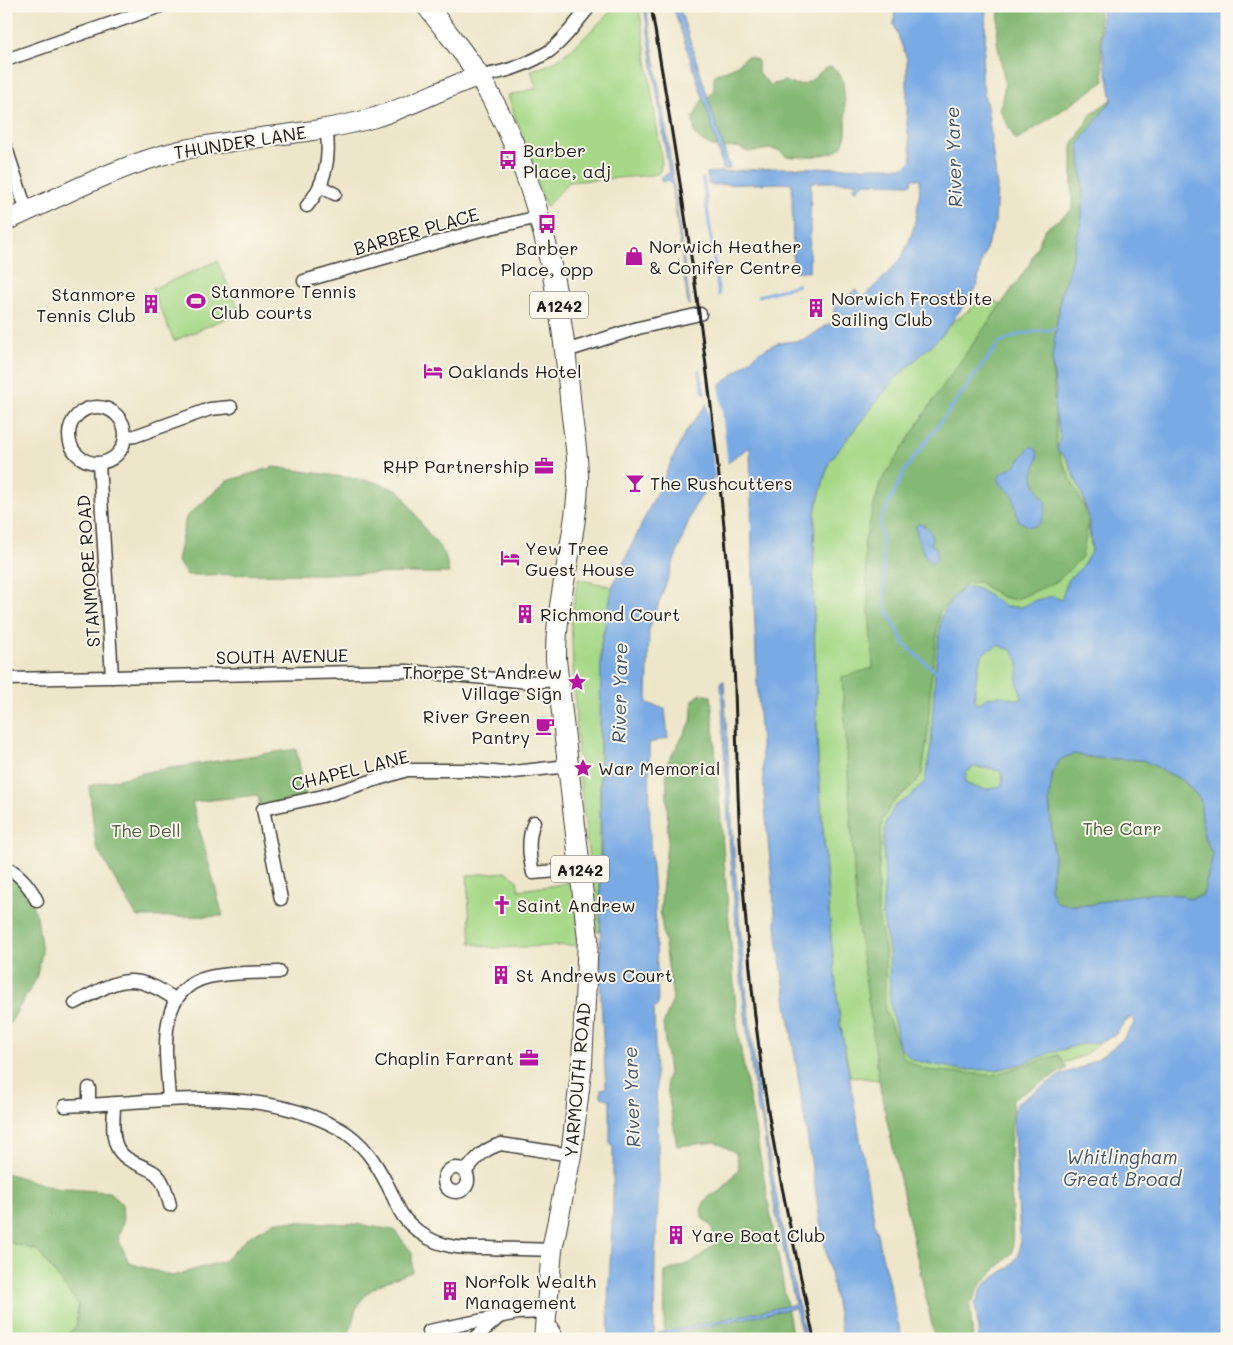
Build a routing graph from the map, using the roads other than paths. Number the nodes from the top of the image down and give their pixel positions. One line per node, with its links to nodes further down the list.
1 (161, 6): 4 (street)
2 (427, 6): 5 (main road, YARMOUTH ROAD / A1242)
3 (590, 6): 5 (street)
4 (6, 60)
5 (479, 76): 6 (street, THUNDER LANE); 12 (main road, YARMOUTH ROAD / A1242)
6 (326, 128): 8 (street); 11 (street, THUNDER LANE)
7 (6, 148): 11 (street)
8 (320, 186): 9 (street); 10 (street)
9 (335, 194)
10 (307, 206)
11 (26, 212): 13 (street, THUNDER LANE)
12 (539, 218): 14 (street, BARBER PLACE); 16 (main road, YARMOUTH ROAD / A1242)
13 (6, 221)
14 (304, 281)
15 (700, 314): 16 (street)
16 (566, 351): 22 (main road, YARMOUTH ROAD / A1242)
17 (231, 407): 18 (street)
18 (126, 437): 19 (street); 19 (street)
19 (99, 464): 20 (street, STANMORE ROAD)
20 (112, 677): 21 (street, SOUTH AVENUE); 22 (street, SOUTH AVENUE)
21 (6, 678)
22 (558, 680): 23 (main road, YARMOUTH ROAD / A1242)
23 (568, 766): 26 (main road, YARMOUTH ROAD / A1242); 27 (street, CHAPEL LANE)
24 (534, 822): 26 (street)
25 (6, 867): 28 (street)
26 (580, 869): 37 (main road, YARMOUTH ROAD / A1242)
27 (281, 899)
28 (37, 901)
29 (279, 972): 30 (street)
30 (176, 1000): 31 (street); 33 (street)
31 (75, 1003)
32 (89, 1088): 35 (street)
33 (169, 1100): 34 (street); 40 (street)
34 (114, 1104): 35 (street); 39 (street)
35 (89, 1105): 36 (street)
36 (65, 1106)
37 (571, 1155): 38 (street); 40 (main road, YARMOUTH ROAD / A1242)
38 (465, 1172)
39 (170, 1205)
40 (552, 1250): 41 (main road, YARMOUTH ROAD / A1242)
41 (546, 1315): 42 (street); 45 (main road, YARMOUTH ROAD / A1242); 46 (street)
42 (498, 1318): 43 (street); 44 (street)
43 (429, 1331)
44 (474, 1339)
45 (544, 1339)
46 (555, 1339)

